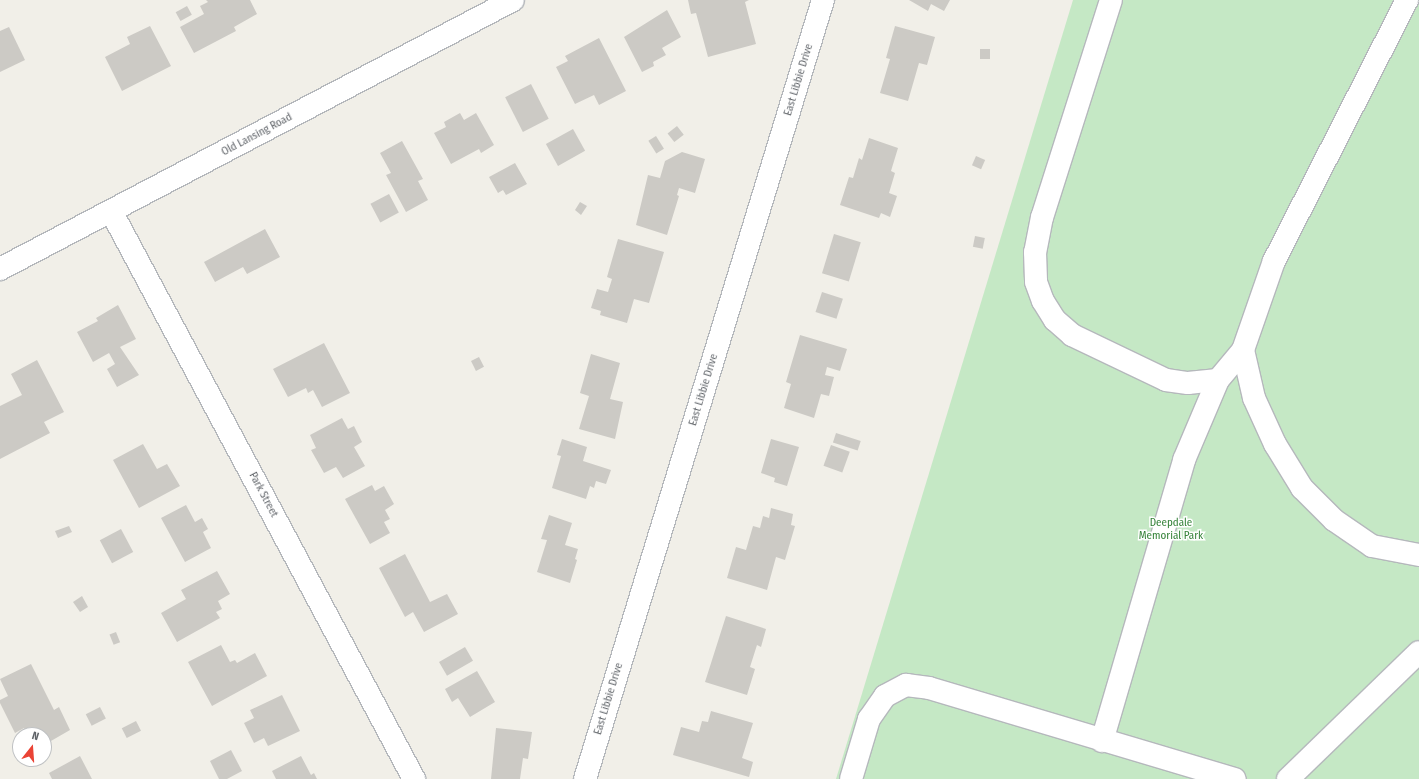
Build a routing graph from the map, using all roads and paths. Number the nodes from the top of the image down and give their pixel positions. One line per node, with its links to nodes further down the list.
1 (513, 0): 5 (street, Old Lansing Road)
2 (823, 0): 13 (street, East Libbie Drive)
3 (1111, 0): 8 (street)
4 (1407, 0): 7 (street)
5 (111, 211): 6 (street, Old Lansing Road); 12 (street, Park Street)
6 (0, 269)
7 (1243, 350): 8 (street); 9 (street)
8 (1218, 380): 11 (street)
9 (1419, 555)
10 (1419, 652): 16 (street)
11 (1102, 741): 14 (street); 15 (street)
12 (414, 779)
13 (585, 779)
14 (851, 779)
15 (1235, 779)
16 (1288, 779)

